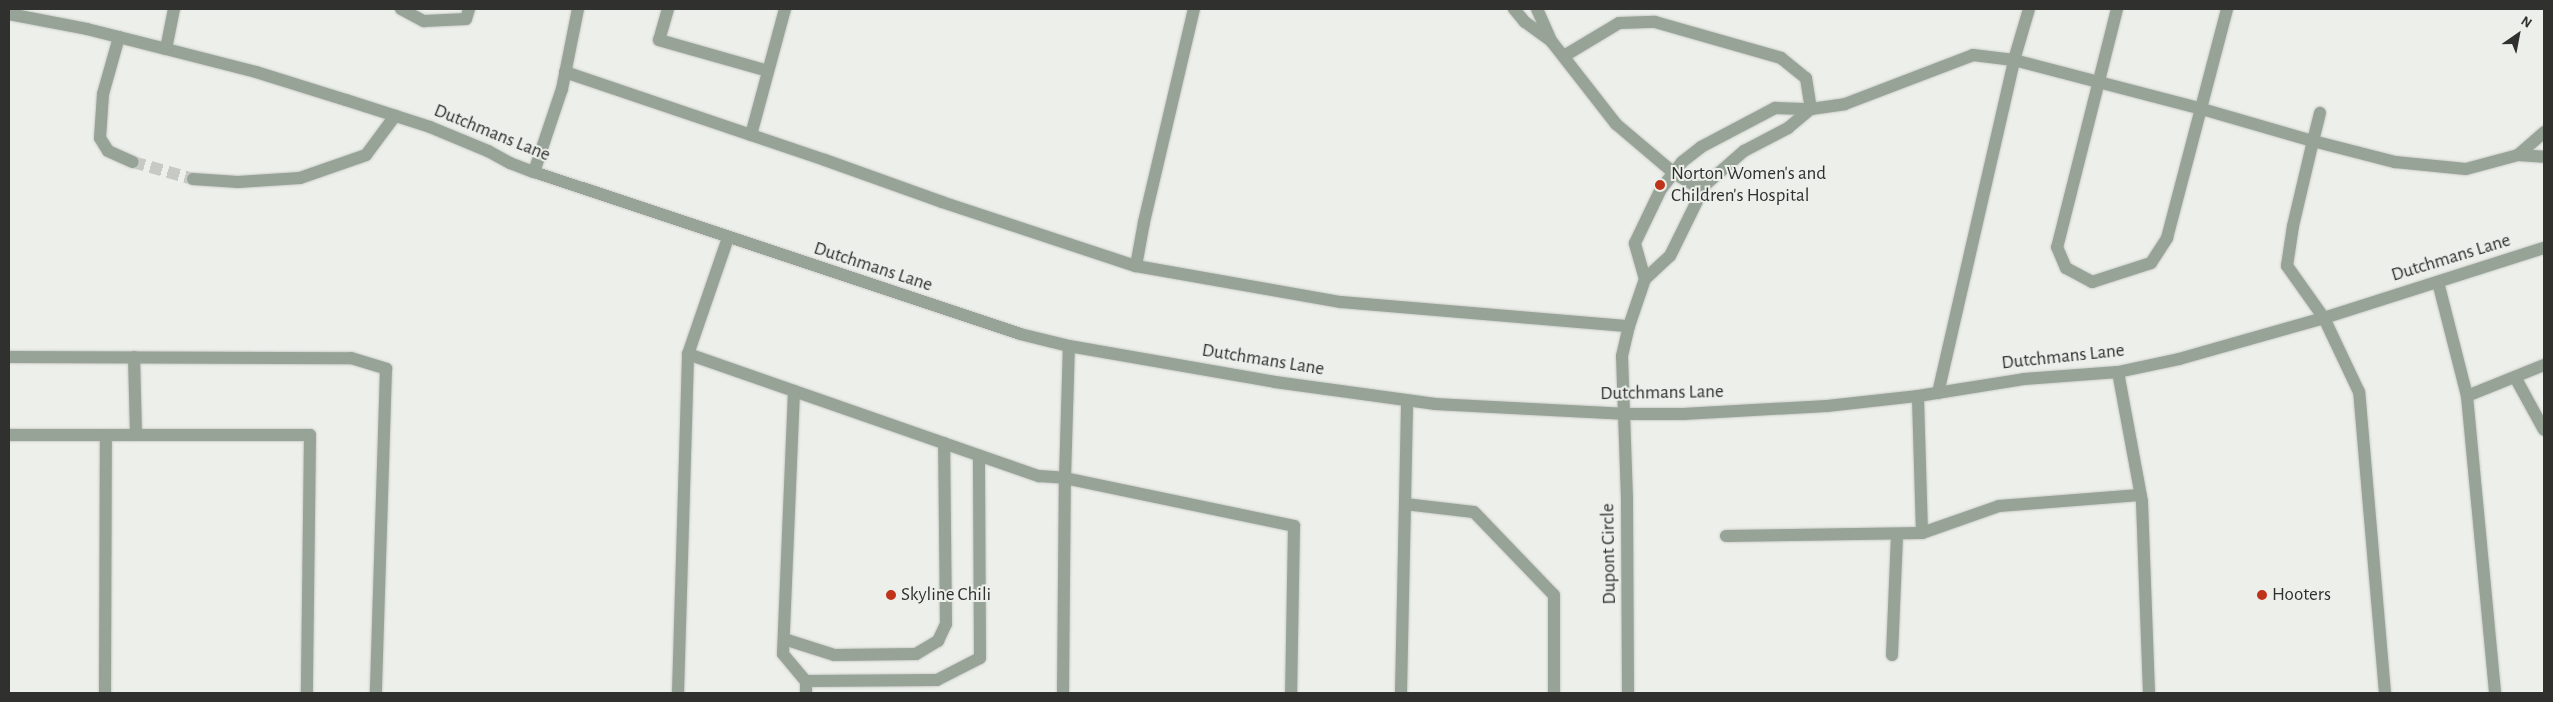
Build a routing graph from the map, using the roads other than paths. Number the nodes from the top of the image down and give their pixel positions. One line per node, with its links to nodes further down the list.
1 (174, 9): 16 (street)
2 (401, 9): 3 (street)
3 (469, 9)
4 (578, 9): 20 (street)
5 (668, 9): 19 (street)
6 (785, 9): 19 (street)
7 (1194, 9): 38 (street)
8 (1514, 9): 15 (street)
9 (1537, 9): 15 (street)
10 (2028, 9): 18 (street)
11 (2117, 9): 21 (street)
12 (2227, 9): 23 (street)
13 (9, 14): 14 (street, Dutchmans Lane)
14 (120, 37): 16 (street, Dutchmans Lane); 31 (street)
15 (1552, 42): 17 (street)
16 (166, 49): 25 (street, Dutchmans Lane)
17 (1564, 56): 22 (street); 33 (street)
18 (2014, 60): 21 (street); 22 (street); 51 (street)
19 (768, 71): 27 (street)
20 (565, 72): 27 (street); 32 (street)
21 (2099, 83): 23 (street); 23 (street)
22 (1811, 109): 33 (street); 35 (street)
23 (2202, 109): 28 (street)
24 (2320, 113): 28 (street)
25 (395, 116): 32 (street, Dutchmans Lane); 34 (street)
26 (2544, 132): 29 (street)
27 (751, 135): 38 (street)
28 (2313, 141): 29 (street); 41 (street)
29 (2518, 155): 30 (street)
30 (2544, 157)
31 (133, 162)
32 (534, 172): 36 (street, Dutchmans Lane)
33 (1674, 172): 35 (street); 39 (street)
34 (193, 179)
35 (1702, 190): 39 (street)
36 (728, 238): 43 (street, Dutchmans Lane); 44 (street)
37 (2544, 248): 40 (street, Dutchmans Lane)
38 (1136, 266): 42 (street)
39 (1645, 279): 42 (street, Dupont Circle)
40 (2438, 282): 41 (street, Dutchmans Lane); 53 (street)
41 (2324, 318): 48 (street, Dutchmans Lane); 81 (street)
42 (1629, 326): 55 (street, Dupont Circle)
43 (1069, 346): 54 (street, Dutchmans Lane); 62 (street)
44 (688, 354): 50 (street); 74 (street)
45 (9, 357): 46 (street)
46 (134, 357): 59 (street); 73 (street)
47 (2544, 365): 49 (street)
48 (2118, 372): 51 (street, Dutchmans Lane); 63 (street)
49 (2515, 377): 53 (street); 56 (street)
50 (794, 390): 60 (street); 68 (street)
51 (1938, 393): 52 (street, Dutchmans Lane)
52 (1918, 396): 55 (street, Dutchmans Lane); 65 (street)
53 (2467, 396): 82 (street)
54 (1407, 401): 55 (street, Dutchmans Lane); 64 (street)
55 (1623, 414): 79 (street, Dupont Circle)
56 (2544, 430)
57 (9, 434): 58 (street)
58 (106, 435): 59 (street); 71 (street)
59 (136, 435): 72 (street)
60 (944, 443): 61 (street); 68 (street)
61 (979, 456): 62 (street); 70 (street)
62 (1065, 478): 75 (street); 76 (street)
63 (2140, 494): 65 (street); 80 (street)
64 (1405, 504): 77 (street); 78 (street)
65 (1922, 533): 66 (street)
66 (1897, 534): 67 (street); 69 (street)
67 (1726, 536)
68 (784, 639): 70 (street)
69 (1892, 655)
70 (806, 687)
71 (104, 693)
72 (307, 693)
73 (376, 693)
74 (678, 693)
75 (1063, 693)
76 (1291, 693)
77 (1401, 693)
78 (1554, 693)
79 (1628, 693)
80 (2149, 693)
81 (2385, 693)
82 (2495, 693)

